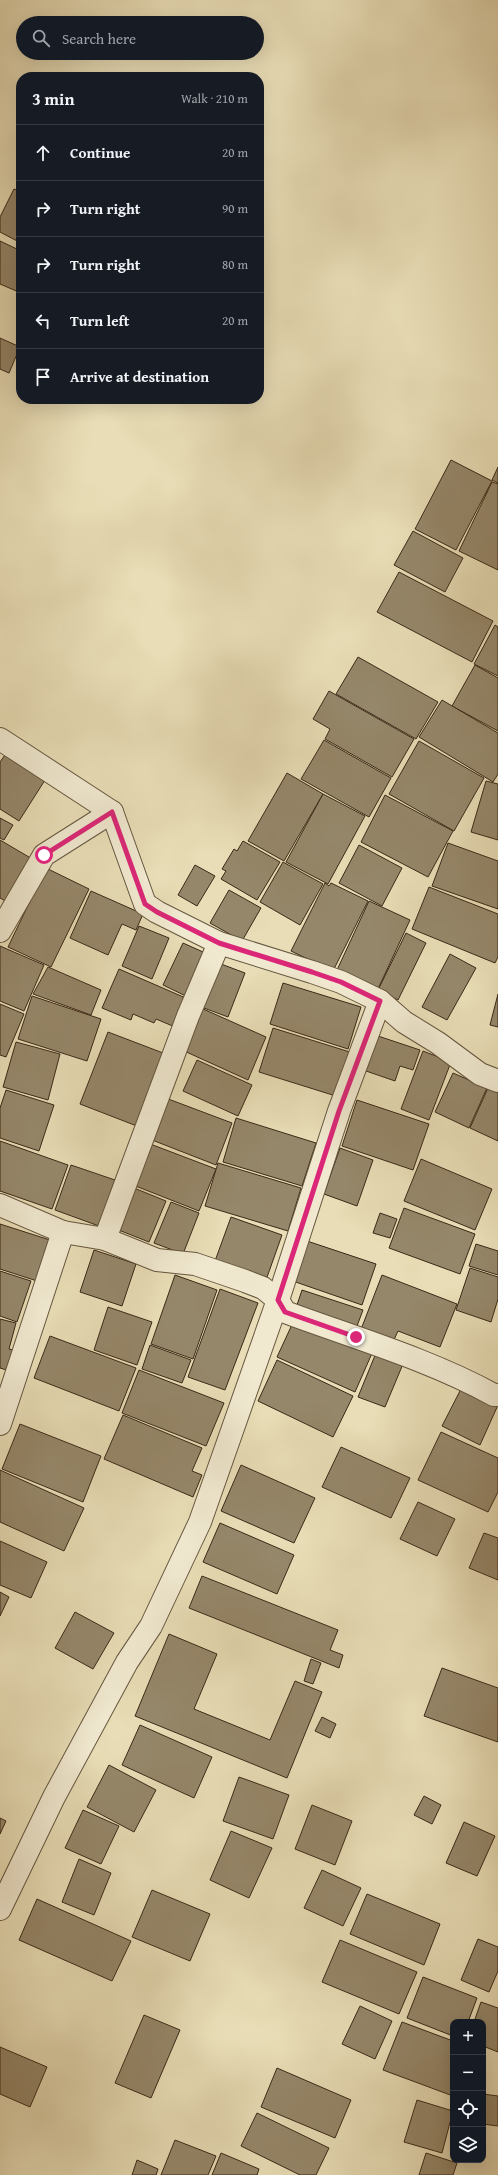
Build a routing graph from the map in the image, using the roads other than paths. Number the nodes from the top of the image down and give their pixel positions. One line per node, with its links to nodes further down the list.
1 (0, 739): 2 (street)
2 (112, 812): 3 (street); 4 (street)
3 (0, 931)
4 (219, 943): 5 (street); 9 (street)
5 (380, 1001): 6 (street); 10 (street)
6 (498, 1081)
7 (0, 1205): 8 (street)
8 (63, 1232): 9 (street); 12 (street)
9 (105, 1239): 10 (street)
10 (278, 1300): 11 (street); 13 (street)
11 (498, 1395)
12 (0, 1424)
13 (0, 1909)

